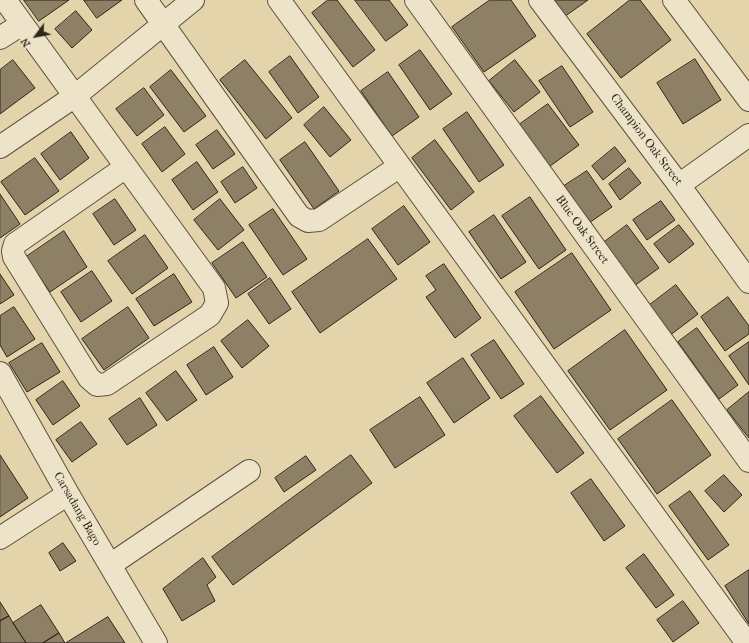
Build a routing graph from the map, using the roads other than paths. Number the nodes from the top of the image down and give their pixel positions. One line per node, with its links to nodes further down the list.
1 (5, 0): 8 (street)
2 (146, 0): 9 (street)
3 (193, 0): 9 (street)
4 (279, 0): 15 (street)
5 (416, 0): 20 (street, Blue Oak Street)
6 (540, 0): 17 (street, Champion Oak Street)
7 (674, 0): 12 (street)
8 (22, 24): 10 (street); 11 (street)
9 (163, 24): 11 (street); 15 (street)
10 (0, 38)
11 (75, 96): 14 (street); 16 (street)
12 (749, 100)
13 (749, 134): 17 (street)
14 (0, 147)
15 (400, 166): 26 (street)
16 (126, 167): 16 (street)
17 (679, 185): 18 (street, Champion Oak Street)
18 (748, 280)
19 (0, 373): 22 (street, Carsadang Bago)
20 (749, 461)
21 (249, 470): 24 (street)
22 (68, 494): 23 (street); 24 (street, Carsadang Bago)
23 (0, 538)
24 (110, 565): 25 (street, Carsadang Bago)
25 (156, 643)
26 (747, 643)

